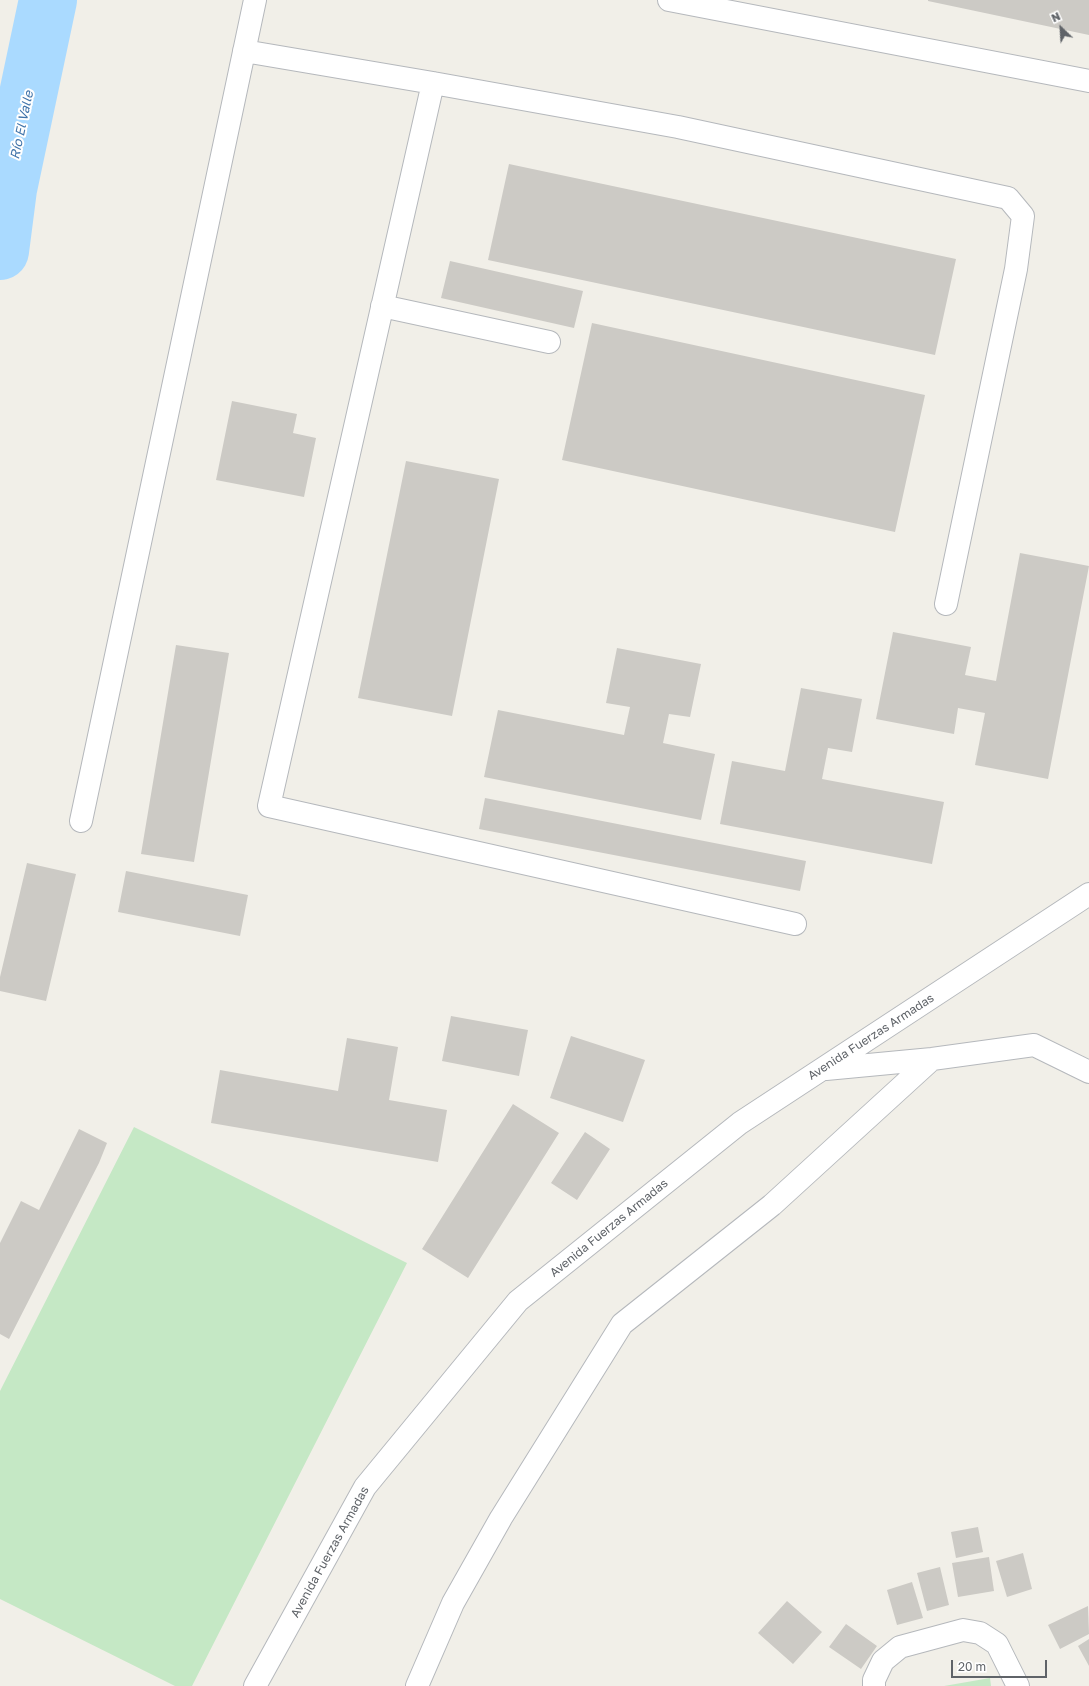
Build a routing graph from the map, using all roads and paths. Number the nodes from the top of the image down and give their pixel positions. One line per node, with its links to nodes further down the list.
1 (255, 0): 3 (street)
2 (668, 0): 4 (street)
3 (244, 51): 5 (street); 9 (street)
4 (1089, 81)
5 (433, 83): 6 (street); 8 (street)
6 (382, 306): 7 (street); 11 (street)
7 (549, 342)
8 (946, 604)
9 (81, 821)
10 (1089, 894): 13 (street, Avenida Fuerzas Armadas)
11 (795, 924)
12 (932, 1059): 13 (street); 14 (street); 16 (street)
13 (823, 1069): 15 (street, Avenida Fuerzas Armadas)
14 (1089, 1072)
15 (255, 1686)
16 (417, 1686)
17 (874, 1686): 18 (street)
18 (1018, 1686)

